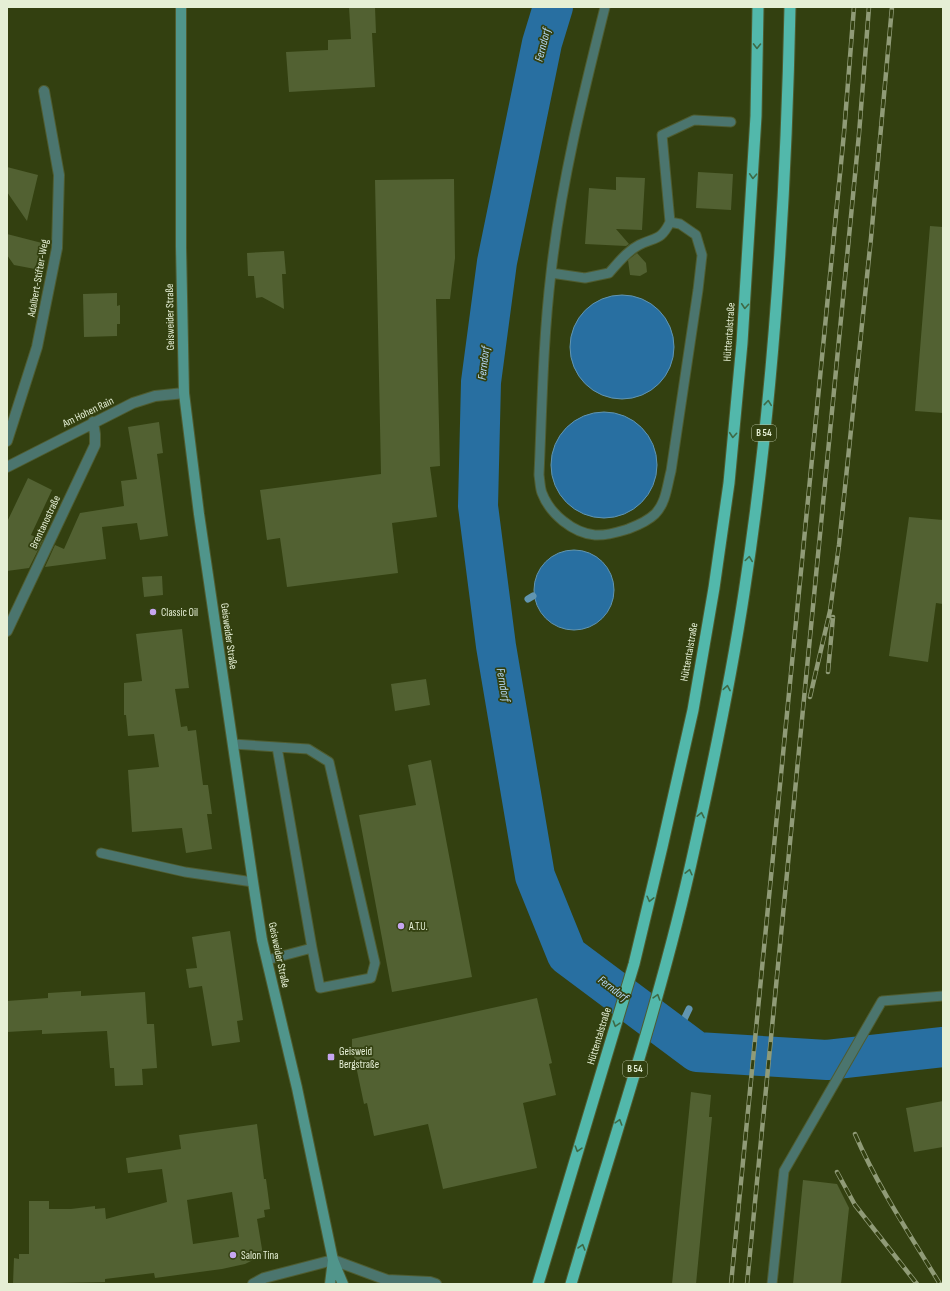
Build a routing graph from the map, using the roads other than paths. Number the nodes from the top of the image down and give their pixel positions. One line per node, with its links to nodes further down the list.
1 (181, 7): 9 (main road, Geisweider Straße)
2 (605, 7): 8 (lane)
3 (758, 7): 26 (highway, Hüttentalstraße, one-way to 26)
4 (790, 7): 27 (highway, B 54, one-way to 4)
5 (44, 91): 11 (street, Adalbert-Stifter-Weg)
6 (731, 122): 7 (lane)
7 (670, 222): 8 (lane); 8 (lane)
8 (551, 273)
9 (184, 393): 10 (street, Am Hohen Rain); 14 (main road, Geisweider Straße)
10 (93, 422): 12 (street, Am Hohen Rain); 13 (street, Brentanostraße)
11 (7, 441)
12 (7, 466)
13 (7, 631)
14 (233, 744): 15 (lane); 17 (main road, Geisweider Straße)
15 (277, 747): 18 (lane); 18 (lane)
16 (102, 853): 17 (lane)
17 (253, 882): 19 (main road, Geisweider Straße)
18 (312, 948): 19 (lane)
19 (267, 960): 21 (main road, Geisweider Straße)
20 (943, 996): 28 (lane)
21 (333, 1260): 22 (street); 23 (main road, Geisweider Straße); 24 (main road, Geisweider Straße); 25 (street)
22 (254, 1284)
23 (330, 1284)
24 (343, 1284)
25 (436, 1284)
26 (538, 1284)
27 (571, 1284)
28 (772, 1284)

